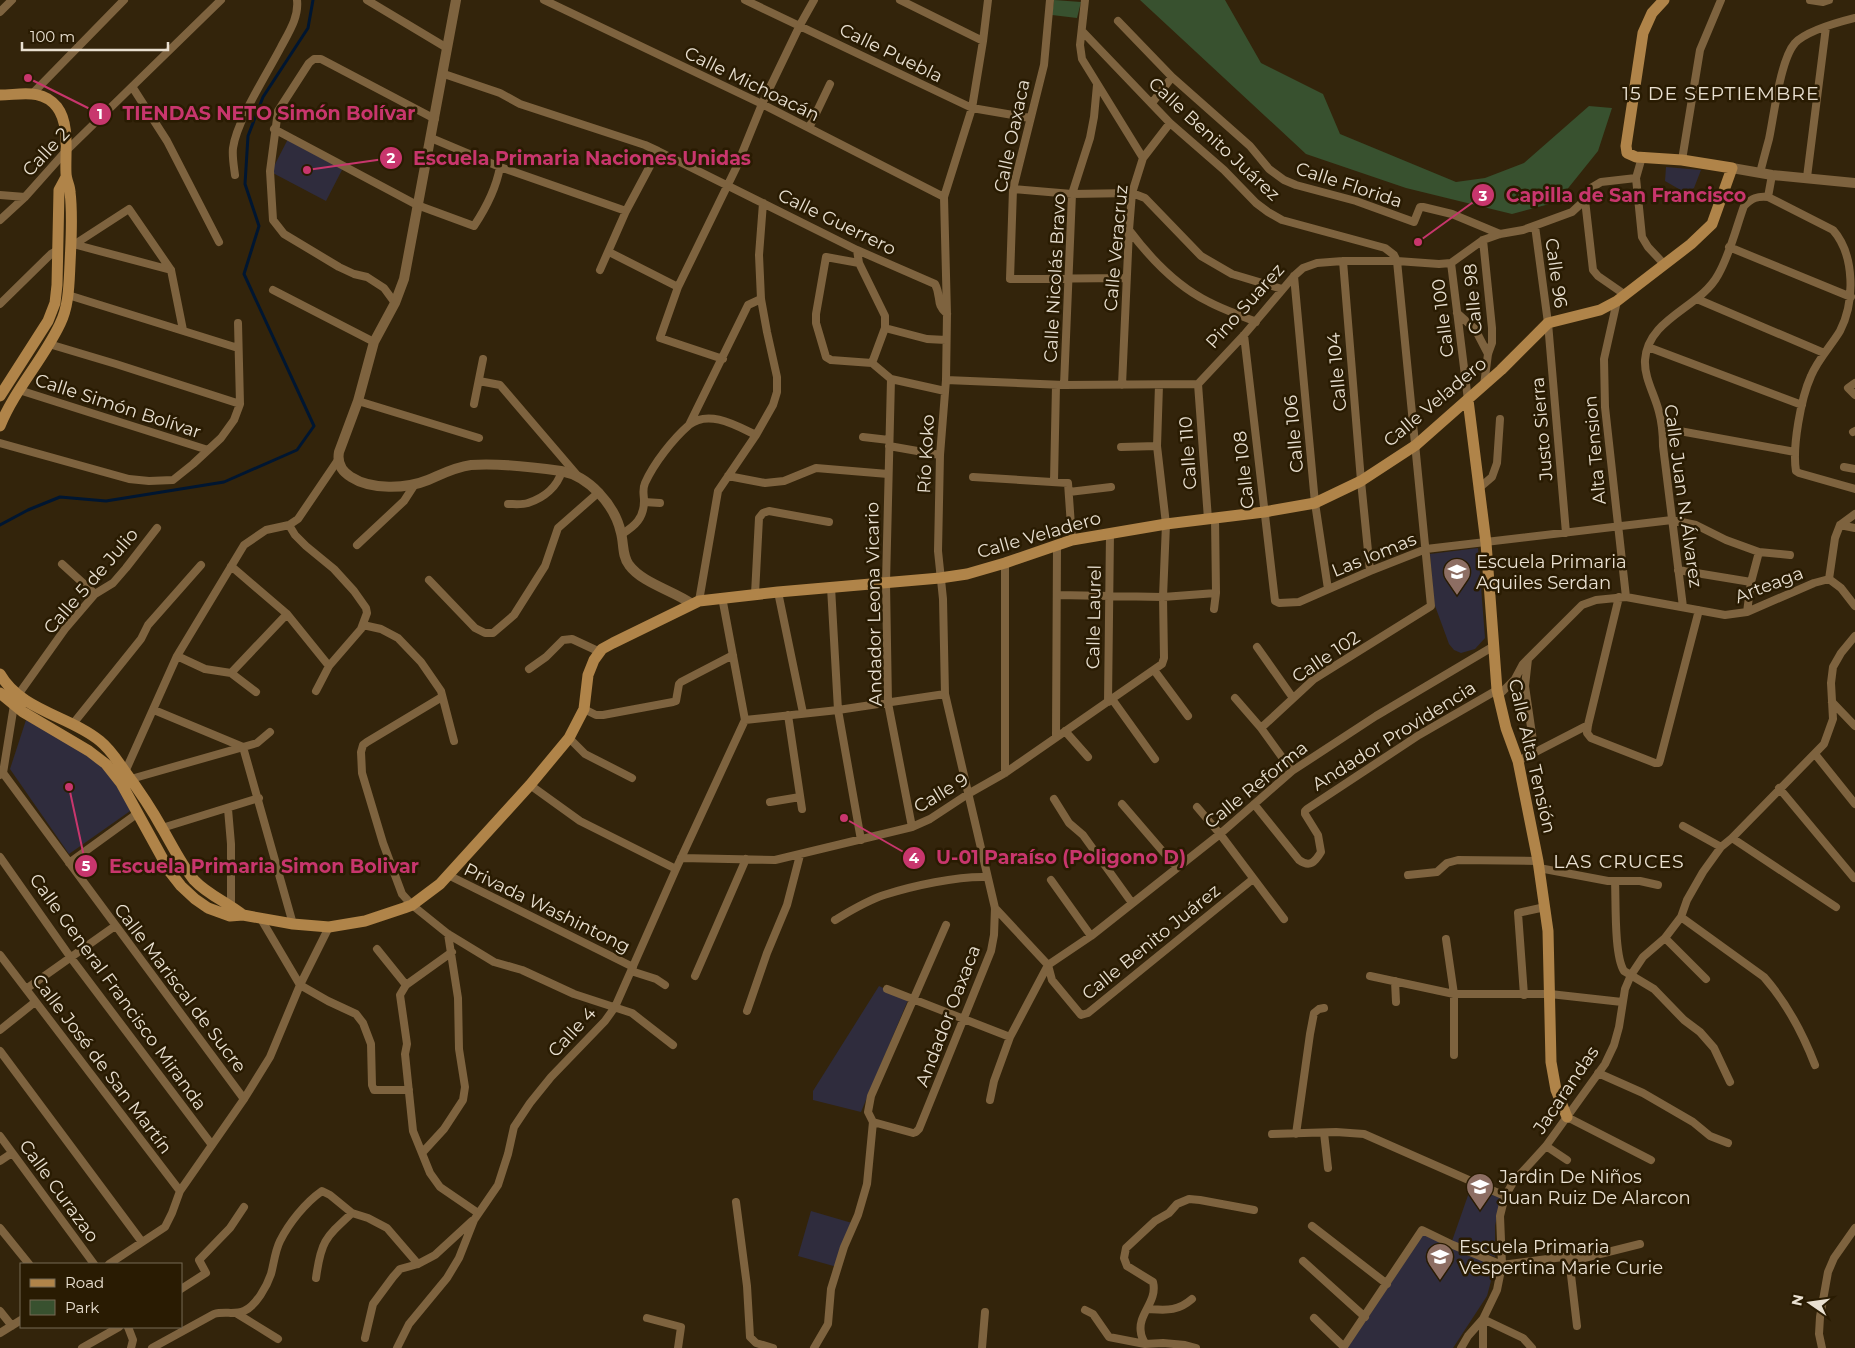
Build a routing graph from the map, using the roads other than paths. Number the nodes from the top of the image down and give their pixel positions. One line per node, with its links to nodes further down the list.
1 (12, 0): 18 (street)
2 (124, 0): 31 (street)
3 (221, 0): 30 (street, Calle 2)
4 (297, 0): 50 (street)
5 (456, 0): 25 (street)
6 (544, 0): 34 (street, Calle Michoacán)
7 (745, 0): 21 (street, Calle Puebla)
8 (814, 0): 21 (street)
9 (900, 0): 24 (street)
10 (988, 0): 24 (street, Río Koko)
11 (1050, 0): 37 (street, Calle Oaxaca)
12 (1085, 0): 23 (street)
13 (1664, 0): 44 (main road)
14 (1721, 0): 46 (street)
15 (1810, 0): 16 (street)
16 (1829, 0)
17 (372, 1): 25 (street)
18 (0, 12)
19 (1855, 18): 22 (street)
20 (1118, 21): 27 (street, Calle Florida)
21 (800, 25): 34 (street); 35 (street, Calle Puebla)
22 (1826, 27): 49 (street); 53 (street)
23 (1082, 31): 29 (street); 33 (street, Calle Benito Juárez)
24 (983, 41): 35 (street, Río Koko)
25 (447, 48): 26 (street)
26 (444, 74): 36 (street); 43 (street, Calle Guerrero)
27 (1172, 77): 33 (street); 71 (street, Calle Florida)
28 (830, 84): 39 (street)
29 (1097, 85): 45 (street); 59 (street, Calle Nicolás Bravo)
30 (133, 88): 42 (street, Calle 2); 73 (street)
31 (34, 93): 32 (main road); 42 (main road)
32 (0, 95)
33 (1152, 103): 38 (street, Calle Benito Juárez)
34 (762, 104): 39 (street, Calle Michoacán); 56 (street)
35 (972, 108): 37 (street, Calle Puebla); 62 (street, Río Koko)
36 (434, 118): 40 (street); 41 (street)
37 (1030, 118): 57 (street, Calle Oaxaca)
38 (1170, 123): 45 (street, Calle Veracruz); 80 (street, Calle Benito Juárez)
39 (809, 128): 62 (street, Calle Michoacán)
40 (274, 129): 66 (street); 98 (street)
41 (431, 138): 47 (street); 66 (street)
42 (66, 151): 52 (main road); 61 (street, Calle 2)
43 (658, 151): 56 (street, Calle Guerrero); 67 (street)
44 (1642, 157): 46 (main road); 54 (street)
45 (1142, 158): 58 (street, Calle Veracruz)
46 (1682, 160): 48 (main road)
47 (500, 167): 66 (street); 67 (street)
48 (1736, 169): 49 (street); 83 (main road)
49 (1758, 172): 51 (street)
50 (235, 175)
51 (1772, 175): 53 (street); 63 (street)
52 (66, 177): 74 (main road); 76 (main road)
53 (1807, 177): 55 (street)
54 (1636, 178): 64 (street); 83 (street)
55 (1855, 183)
56 (727, 186): 65 (street, Calle Guerrero); 90 (street)
57 (1013, 189): 59 (street); 88 (street, Calle Oaxaca)
58 (1132, 193): 59 (street); 70 (street, Calle Veracruz); 92 (street)
59 (1072, 194): 88 (street, Calle Nicolás Bravo)
60 (0, 195): 61 (street)
61 (25, 197): 68 (street, Calle 2)
62 (944, 197): 101 (street, Río Koko)
63 (1768, 197): 75 (street, Calle Juan N. Álvarez); 86 (street)
64 (1585, 200): 69 (street); 94 (street)
65 (763, 203): 77 (street, Calle Guerrero); 97 (street)
66 (417, 205): 98 (street)
67 (626, 211): 78 (street)
68 (0, 220)
69 (1535, 226): 71 (street); 103 (street, Calle 96)
70 (1128, 230): 89 (street, Calle Veracruz); 102 (street)
71 (1500, 234): 72 (street)
72 (1483, 240): 82 (street); 114 (street, Calle 98)
73 (219, 242)
74 (73, 244): 84 (street); 84 (street); 93 (main road)
75 (1729, 247): 95 (street); 96 (street, Calle Juan N. Álvarez)
76 (58, 250): 99 (street); 130 (main road)
77 (857, 250): 81 (street); 101 (street, Calle Guerrero)
78 (609, 252): 85 (street); 90 (street)
79 (1343, 261): 80 (street, Pino Suarez); 87 (street, Pino Suarez); 160 (street, Calle 104)
80 (1397, 261): 82 (street, Pino Suarez); 145 (street)
81 (859, 263): 105 (street); 117 (street)
82 (1451, 263): 100 (street, Calle 100)
83 (1664, 264): 94 (main road)
84 (170, 270): 106 (street)
85 (600, 270)
86 (1853, 275): 95 (street)
87 (1294, 276): 92 (street, Pino Suarez); 169 (street, Calle 106)
88 (1070, 278): 89 (street); 124 (street, Calle Nicolás Bravo)
89 (1126, 278): 125 (street, Calle Veracruz)
90 (678, 287): 116 (street)
91 (273, 290): 109 (street)
92 (1282, 290): 102 (street, Pino Suarez)
93 (68, 295): 106 (street); 110 (main road)
94 (1620, 297): 103 (main road); 177 (street, Alta Tension)
95 (1851, 298): 113 (street)
96 (1697, 299): 111 (street, Calle Juan N. Álvarez); 113 (street)
97 (761, 300): 116 (street); 140 (street)
98 (395, 303): 109 (street)
99 (0, 304)
100 (1457, 313): 114 (street); 131 (street, Calle 100)
101 (947, 314): 108 (street, Río Koko)
102 (1256, 322): 107 (street, Pino Suarez)
103 (1548, 323): 126 (main road, Calle Veladero); 183 (street, Justo Sierra)
104 (238, 324): 112 (street)
105 (885, 328): 108 (street); 117 (street)
106 (183, 330): 112 (street)
107 (1244, 335): 123 (street, Pino Suarez); 171 (street, Calle 108)
108 (946, 340): 119 (street, Río Koko)
109 (374, 342): 132 (street)
110 (49, 344): 127 (main road); 133 (street)
111 (1648, 347): 135 (street); 139 (street, Calle Juan N. Álvarez)
112 (238, 348): 133 (street)
113 (1824, 353): 135 (street)
114 (1488, 354): 126 (street, Calle 98)
115 (483, 359): 120 (street)
116 (723, 359): 137 (street)
117 (872, 363): 118 (street)
118 (891, 379): 128 (street); 144 (street, Andador Leona Vicario)
119 (946, 380): 124 (street); 128 (street, Río Koko)
120 (479, 381): 134 (street); 156 (street)
121 (1855, 383): 129 (street)
122 (1159, 384): 123 (street); 125 (street); 146 (street)
123 (1198, 384): 173 (street, Calle 110)
124 (1060, 385): 125 (street); 159 (street, Calle Nicolás Bravo)
125 (1122, 385)
126 (1484, 385): 131 (main road, Calle Veladero)
127 (19, 390): 138 (main road); 148 (street, Calle Simón Bolívar)
128 (945, 391): 150 (street, Río Koko)
129 (1855, 395)
130 (0, 396)
131 (1468, 400): 145 (main road, Calle Veladero); 163 (main road, Calle Alta Tensión)
132 (358, 401): 142 (street); 151 (street)
133 (240, 404): 148 (street)
134 (474, 404)
135 (1802, 405): 149 (street)
136 (1500, 418): 163 (street)
137 (689, 424): 140 (street); 167 (street)
138 (0, 426)
139 (1662, 428): 149 (street); 174 (street, Calle Juan N. Álvarez)
140 (756, 435): 157 (street)
141 (863, 437): 144 (street)
142 (479, 438)
143 (0, 442): 148 (street)
144 (889, 443): 150 (street); 155 (street, Andador Leona Vicario)
145 (1416, 445): 160 (main road, Calle Veladero); 189 (street)
146 (1157, 446): 147 (street); 176 (street)
147 (1121, 447)
148 (208, 450)
149 (1795, 452): 164 (street)
150 (940, 455): 198 (street, Río Koko)
151 (338, 460): 161 (street); 178 (street)
152 (1844, 467): 153 (street)
153 (1855, 470)
154 (562, 471): 156 (street); 161 (street); 170 (street)
155 (888, 474): 157 (street); 202 (street, Andador Leona Vicario)
156 (577, 475): 165 (street)
157 (728, 476): 215 (street)
158 (973, 477): 159 (street)
159 (1054, 481): 166 (street)
160 (1361, 481): 169 (main road, Calle Veladero); 196 (street, Calle 104)
161 (415, 484): 187 (street)
162 (1110, 487): 166 (street)
163 (1478, 489): 186 (main road, Calle Alta Tensión)
164 (1855, 489)
165 (599, 492): 184 (street); 199 (street)
166 (1069, 492): 185 (street)
167 (644, 502): 168 (street); 184 (street)
168 (660, 502)
169 (1315, 503): 171 (main road, Calle Veladero); 204 (street, Calle 106)
170 (508, 504)
171 (1264, 512): 173 (main road, Calle Veladero); 214 (street, Calle 108)
172 (1855, 514): 179 (street)
173 (1212, 519): 176 (main road, Calle Veladero); 206 (street, Calle 110)
174 (1672, 520): 177 (street, Las lomas); 190 (street, Las lomas); 197 (street, Calle Juan N. Álvarez)
175 (829, 522): 208 (street)
176 (1166, 524): 182 (main road, Calle Veladero); 213 (street)
177 (1618, 525): 183 (street, Las lomas); 212 (street, Alta Tension)
178 (290, 526): 195 (street); 222 (street)
179 (1840, 526): 181 (street); 200 (street)
180 (157, 528): 207 (street, Calle 5 de Julio)
181 (1855, 528)
182 (1110, 533): 185 (main road, Calle Veladero); 211 (street, Calle Laurel)
183 (1566, 533): 186 (street, Las lomas)
184 (622, 534): 215 (street)
185 (1072, 540): 188 (main road, Calle Veladero)
186 (1486, 543): 189 (street, Las lomas); 224 (main road, Calle Alta Tensión)
187 (356, 545)
188 (1057, 546): 192 (main road, Calle Veladero); 209 (street)
189 (1426, 549): 196 (street, Las lomas); 242 (street, Calle 102)
190 (1759, 552): 191 (street, Las lomas); 201 (street)
191 (1790, 556)
192 (1005, 563): 198 (main road, Calle Veladero); 270 (street)
193 (62, 564): 207 (street)
194 (201, 565): 254 (street)
195 (231, 566): 221 (street); 228 (street)
196 (1370, 570): 204 (street, Las lomas)
197 (1678, 570): 201 (street); 217 (street, Calle Juan N. Álvarez)
198 (940, 578): 202 (main road, Calle Veladero); 239 (street, Río Koko)
199 (428, 580)
200 (1829, 580): 216 (street, Arteaga); 220 (street, Arteaga)
201 (1751, 582): 220 (street)
202 (886, 583): 203 (main road, Calle Veladero); 246 (street, Andador Leona Vicario)
203 (832, 587): 205 (main road, Calle Veladero); 249 (street)
204 (1328, 589): 214 (street, Las lomas)
205 (778, 592): 208 (main road, Calle Veladero); 250 (street)
206 (1216, 593): 213 (street); 218 (street, Calle 110)
207 (95, 594): 243 (street, Calle 5 de Julio)
208 (755, 594): 210 (main road, Calle Veladero)
209 (1057, 595): 211 (street); 260 (street)
210 (722, 597): 215 (main road, Calle Veladero); 227 (street)
211 (1109, 597): 213 (street); 244 (street, Calle Laurel)
212 (1623, 597): 217 (street, Andador Providencia); 229 (street, Andador Providencia); 257 (street, Alta Tension)
213 (1163, 598): 232 (street, Calle 9)
214 (1275, 601)
215 (696, 603): 226 (main road, Calle Veladero)
216 (1855, 606)
217 (1683, 607): 219 (street, Arteaga)
218 (1214, 609)
219 (1699, 610): 220 (street, Arteaga); 257 (street)
220 (1747, 612)
221 (287, 614): 230 (street); 233 (street)
222 (362, 625): 230 (street); 240 (street)
223 (1855, 636): 245 (street, Jacarandas)
224 (1494, 646): 238 (main road, Calle Alta Tensión); 269 (street, Calle Reforma)
225 (1257, 647): 242 (street)
226 (600, 652): 231 (street); 247 (main road)
227 (733, 655): 247 (street); 253 (street)
228 (177, 656): 233 (street); 248 (street)
229 (1528, 659): 238 (street, Andador Providencia); 264 (street)
230 (329, 666): 235 (street)
231 (529, 669)
232 (1154, 670): 244 (street, Calle 9); 252 (street)
233 (231, 673): 236 (street)
234 (0, 674): 243 (main road)
235 (316, 691)
236 (256, 692)
237 (0, 693): 243 (main road)
238 (1497, 693): 268 (main road, Calle Alta Tensión); 282 (street, Andador Providencia)
239 (945, 694): 246 (street); 276 (street, Río Koko)
240 (442, 697): 262 (street); 312 (street)
241 (1235, 698): 256 (street)
242 (1293, 698): 256 (street, Calle 102)
243 (16, 700): 254 (main road); 271 (street); 287 (main road)
244 (1110, 700): 258 (street, Calle 9); 267 (street)
245 (1832, 702): 255 (street); 265 (street, Jacarandas)
246 (888, 703): 249 (street); 289 (street, Andador Leona Vicario)
247 (584, 709): 261 (main road)
248 (154, 710): 263 (street); 272 (street)
249 (838, 710): 250 (street); 293 (street)
250 (803, 713): 251 (street)
251 (788, 715): 253 (street); 277 (street)
252 (1188, 716)
253 (745, 720): 297 (street, Calle 4)
254 (72, 725): 272 (main road)
255 (1855, 726)
256 (1262, 728): 269 (street)
257 (1588, 729): 264 (street)
258 (1065, 731): 260 (street, Calle 9); 266 (street)
259 (270, 732): 263 (street)
260 (1056, 737): 270 (street, Calle 9)
261 (568, 738): 273 (street); 274 (main road)
262 (454, 741)
263 (243, 747): 272 (street); 278 (street)
264 (1531, 754): 268 (street)
265 (1815, 754): 275 (street, Jacarandas); 283 (street)
266 (1088, 757)
267 (1155, 760)
268 (1518, 761): 300 (main road, Calle Alta Tensión)
269 (1292, 771): 282 (street, Calle Reforma)
270 (1005, 773): 276 (street, Calle 9)
271 (2, 774): 299 (street, Calle Mariscal de Sucre)
272 (128, 775): 290 (main road)
273 (632, 778)
274 (530, 785): 302 (street); 303 (main road)
275 (1779, 788): 292 (street, Jacarandas); 306 (street)
276 (968, 794): 289 (street, Calle 9); 305 (street, Río Koko)
277 (800, 797): 280 (street); 286 (street)
278 (259, 798): 285 (street); 321 (street)
279 (1054, 799): 311 (street)
280 (770, 802)
281 (1122, 804): 301 (street)
282 (1254, 804): 291 (street, Calle Reforma)
283 (1855, 804)
284 (1197, 807): 291 (street)
285 (228, 809): 290 (street); 316 (street)
286 (802, 810)
287 (138, 813): 299 (street); 316 (main road)
288 (1683, 826): 294 (street)
289 (912, 827): 293 (street, Calle 9)
290 (162, 828): 316 (main road)
291 (1220, 834): 301 (street, Calle Reforma); 307 (street)
292 (1732, 838): 294 (street, Jacarandas); 314 (street)
293 (861, 840): 295 (street, Calle 9)
294 (1720, 847): 317 (street, Jacarandas)
295 (800, 855): 298 (street, Calle 9); 354 (street)
296 (0, 857): 332 (street, Calle General Francisco Miranda)
297 (681, 858): 298 (street, Calle 9); 302 (street, Calle 4)
298 (746, 859): 336 (street)
299 (69, 863): 323 (street, Calle Mariscal de Sucre)
300 (1538, 865): 304 (street); 309 (street); 313 (main road, Calle Alta Tensión)
301 (1177, 868): 311 (street, Calle Reforma)
302 (676, 869): 334 (street, Calle 4)
303 (448, 875): 312 (main road); 334 (street, Privada Washintong)
304 (1408, 875)
305 (987, 877): 315 (street, Río Koko); 320 (street)
306 (1854, 878)
307 (1253, 879): 319 (street); 333 (street, Calle Benito Juárez)
308 (1051, 880): 326 (street)
309 (1615, 881): 310 (street); 335 (street)
310 (1658, 885)
311 (1132, 903): 326 (street, Calle Reforma)
312 (408, 906): 324 (main road); 325 (street)
313 (1545, 907): 346 (main road, Calle Alta Tensión); 347 (street)
314 (1836, 907)
315 (995, 908): 333 (street, Calle Benito Juárez); 355 (street, Andador Oaxaca)
316 (231, 911): 318 (main road)
317 (1680, 917): 327 (street, Jacarandas); 361 (street)
318 (261, 919): 321 (main road); 340 (street)
319 (1284, 919)
320 (835, 920)
321 (293, 924): 324 (main road)
322 (946, 925): 348 (street)
323 (115, 926): 332 (street); 365 (street, Calle Mariscal de Sucre)
324 (329, 928): 340 (street)
325 (448, 934): 330 (street); 352 (street)
326 (1091, 936): 333 (street, Calle Reforma)
327 (1665, 938): 335 (street, Jacarandas); 338 (street)
328 (1446, 939): 345 (street)
329 (377, 949): 341 (street)
330 (452, 952): 341 (street); 377 (street)
331 (1, 958): 343 (street, Calle José de San Martín)
332 (70, 958): 343 (street); 374 (street, Calle General Francisco Miranda)
333 (1048, 965): 357 (street, Calle Reforma)
334 (632, 969): 342 (street, Privada Washintong); 352 (street, Calle 4)
335 (1631, 975): 351 (street, Jacarandas); 363 (street)
336 (695, 976)
337 (1370, 976): 339 (street)
338 (1706, 979)
339 (1395, 981): 345 (street); 350 (street)
340 (300, 985): 364 (street); 365 (street)
341 (406, 985): 364 (street)
342 (665, 985)
343 (26, 989): 349 (street, Calle José de San Martín)
344 (887, 989): 348 (street)
345 (1454, 994): 347 (street); 360 (street)
346 (1550, 994): 347 (street); 351 (street); 367 (main road, Calle Alta Tensión)
347 (1524, 995)
348 (913, 998): 355 (street); 368 (street)
349 (35, 1002): 356 (street); 382 (street, Calle José de San Martín)
350 (1396, 1002)
351 (1622, 1002): 362 (street, Jacarandas)
352 (615, 1007): 358 (street); 388 (street, Calle 4)
353 (1324, 1008): 371 (street)
354 (747, 1011)
355 (964, 1019): 357 (street); 368 (street, Andador Oaxaca)
356 (0, 1030)
357 (1010, 1037): 366 (street, Calle Reforma)
358 (673, 1045)
359 (0, 1050): 392 (street)
360 (1454, 1055)
361 (1815, 1065)
362 (1598, 1073): 367 (street, Jacarandas); 373 (street)
363 (1730, 1082)
364 (409, 1090): 377 (street)
365 (244, 1099): 374 (street)
366 (990, 1100)
367 (1567, 1117): 375 (street, Jacarandas); 379 (street)
368 (873, 1122): 430 (street)
369 (1324, 1133): 371 (street); 381 (street); 383 (street)
370 (1272, 1134): 371 (street)
371 (1296, 1134)
372 (0, 1136): 376 (street, Calle Curazao)
373 (1728, 1143)
374 (212, 1145): 382 (street)
375 (1546, 1146): 378 (street); 383 (street, Jacarandas)
376 (12, 1152): 380 (street); 397 (street, Calle Curazao)
377 (422, 1153): 388 (street)
378 (1567, 1160)
379 (1651, 1160)
380 (0, 1161)
381 (1328, 1168)
382 (180, 1192): 392 (street)
383 (1505, 1196): 400 (street, Jacarandas)
384 (736, 1202): 429 (street)
385 (244, 1207): 403 (street)
386 (1254, 1210): 405 (street)
387 (352, 1213): 399 (street); 401 (street); 409 (street)
388 (476, 1216): 399 (street); 427 (street, Calle 4)
389 (1312, 1226): 402 (street)
390 (0, 1228): 396 (street)
391 (1855, 1228): 437 (street)
392 (142, 1242): 398 (street)
393 (1640, 1244): 394 (street)
394 (1569, 1258): 400 (street); 416 (street)
395 (1303, 1262): 410 (street)
396 (28, 1263)
397 (93, 1263)
398 (110, 1263)
399 (418, 1264): 420 (street)
400 (1502, 1265): 402 (street); 413 (street, Jacarandas)
401 (316, 1278)
402 (1387, 1284): 410 (street)
403 (182, 1288)
404 (1192, 1299): 405 (street)
405 (1147, 1309): 422 (street)
406 (1085, 1310): 422 (street)
407 (0, 1311): 415 (street)
408 (985, 1312): 431 (street)
409 (236, 1313): 421 (street); 426 (street)
410 (1365, 1317): 423 (street)
411 (647, 1318): 428 (street)
412 (1314, 1318): 423 (street)
413 (1483, 1319): 434 (street, Jacarandas); 435 (street); 436 (street)
414 (20, 1321): 415 (street)
415 (12, 1326): 419 (street)
416 (1577, 1326)
417 (117, 1328): 424 (street)
418 (128, 1328): 425 (street)
419 (0, 1333)
420 (365, 1338)
421 (278, 1339)
422 (1145, 1344): 432 (street); 433 (street)
423 (1344, 1347)
424 (83, 1348)
425 (131, 1348)
426 (152, 1348)
427 (397, 1348)
428 (678, 1348)
429 (773, 1348)
430 (814, 1348)
431 (982, 1348)
432 (1137, 1348)
433 (1196, 1348)
434 (1460, 1348)
435 (1483, 1348)
436 (1532, 1348)
437 (1822, 1348)

